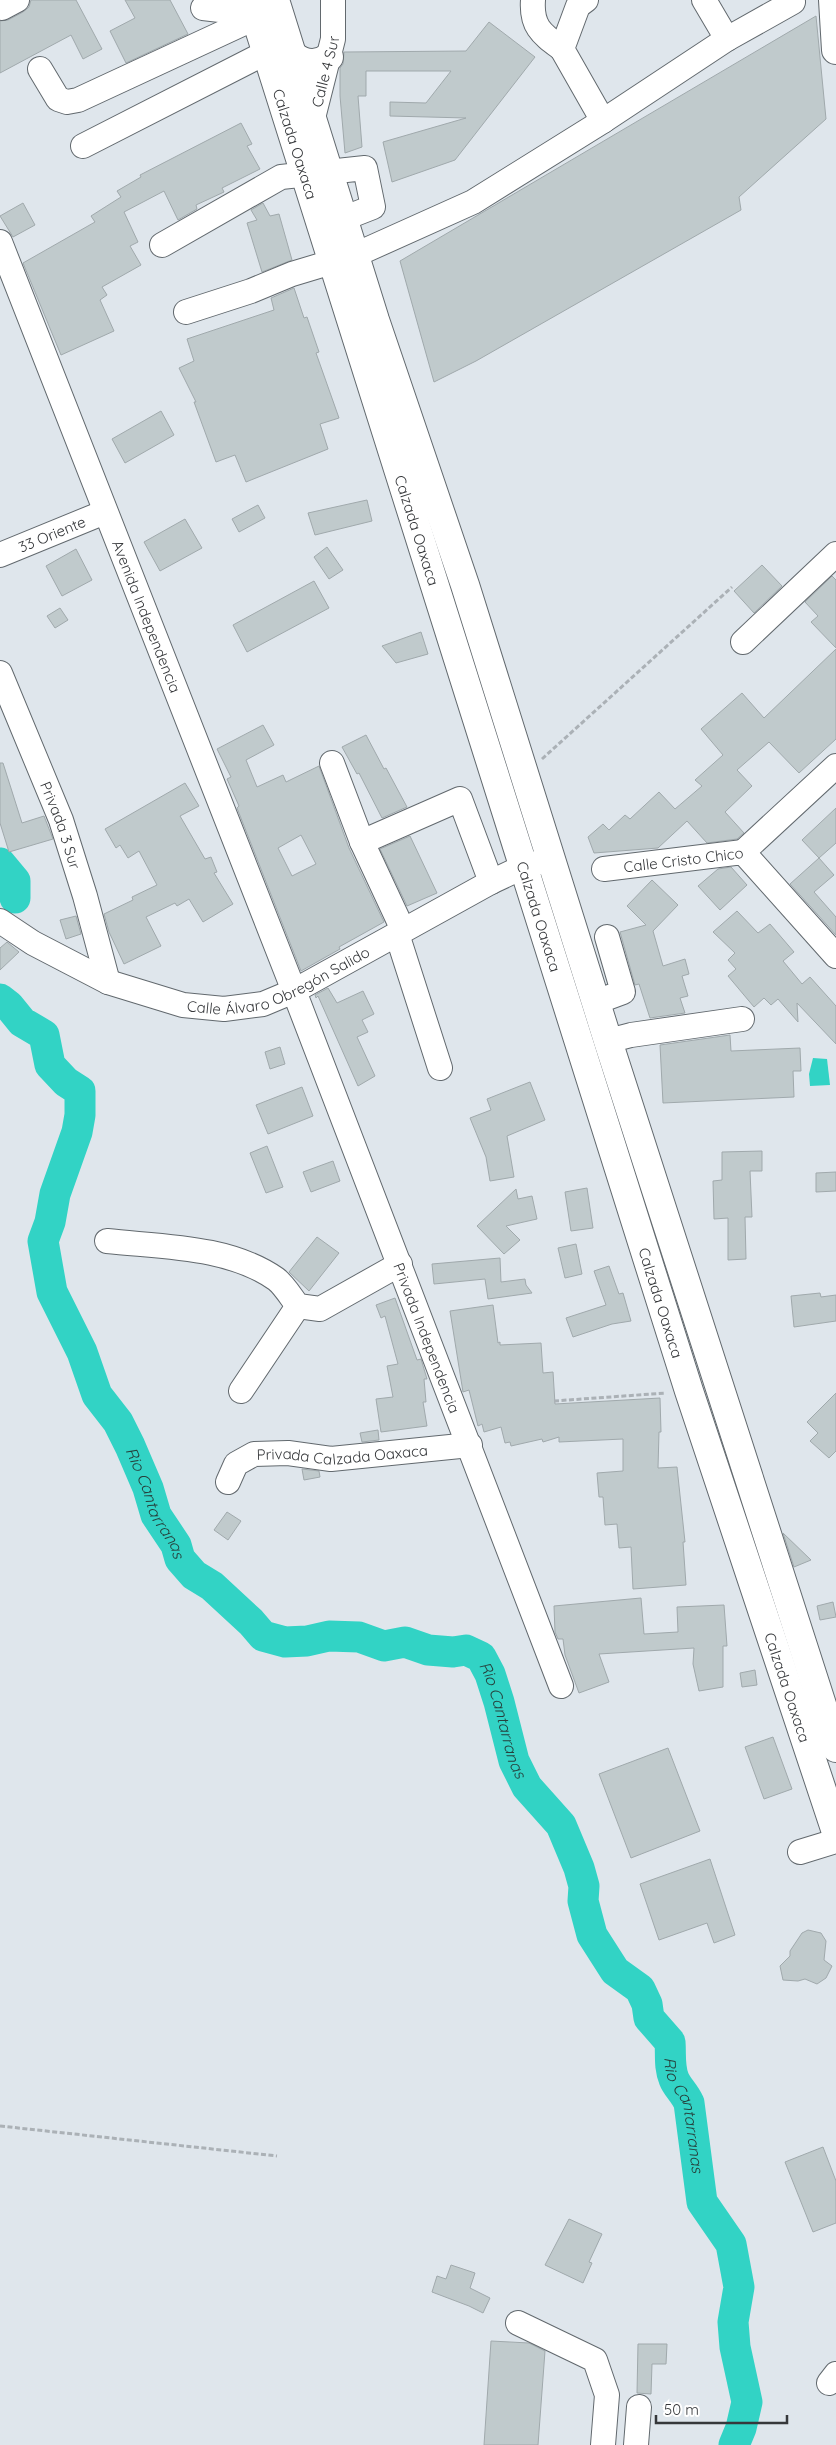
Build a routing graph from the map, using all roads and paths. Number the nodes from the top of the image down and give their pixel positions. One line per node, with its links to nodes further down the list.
1 (333, 0): 13 (street, Calle 4 Sur)
2 (533, 0): 9 (street)
3 (586, 0): 9 (street)
4 (704, 0): 8 (street)
5 (833, 0): 10 (main road)
6 (793, 2): 8 (street)
7 (236, 11): 11 (main road, Calzada Oaxaca); 12 (main road, Calzada Oaxaca); 14 (street)
8 (727, 39): 15 (street)
9 (562, 49): 15 (street)
10 (836, 50)
11 (266, 52): 16 (main road, Calzada Oaxaca); 17 (street)
12 (293, 55): 13 (main road); 16 (main road, Calzada Oaxaca)
13 (328, 57): 16 (street, Calle 4 Sur)
14 (40, 69)
15 (603, 121): 21 (street)
16 (302, 122): 18 (main road, Calzada Oaxaca)
17 (83, 146)
18 (317, 172): 20 (street); 21 (main road, Calzada Oaxaca)
19 (0, 242): 23 (street, Avenida Independencia)
20 (162, 246)
21 (344, 259): 22 (street); 31 (main road, Calzada Oaxaca); 35 (main road, Calzada Oaxaca)
22 (186, 312)
23 (105, 512): 25 (street, 33 Oriente); 45 (street, Avenida Independencia)
24 (836, 554): 27 (street)
25 (0, 555)
26 (732, 586): 31 (path)
27 (743, 642)
28 (0, 673): 44 (street, Privada 3 Sur)
29 (332, 763): 32 (street)
30 (836, 766): 33 (street)
31 (525, 774): 34 (main road, Calzada Oaxaca)
32 (362, 842): 37 (street); 39 (street)
33 (743, 852): 36 (street, Calle Cristo Chico); 41 (street, Calle Cristo Chico)
34 (552, 859): 35 (street, Calle Álvaro Obregón Salido); 43 (main road, Calzada Oaxaca)
35 (525, 866): 37 (street, Calle Álvaro Obregón Salido); 51 (main road, Calzada Oaxaca)
36 (604, 869)
37 (491, 882): 39 (street, Calle Álvaro Obregón Salido)
38 (0, 921): 44 (street, Calle Álvaro Obregón Salido)
39 (400, 932): 45 (street, Calle Álvaro Obregón Salido); 49 (street)
40 (607, 938): 42 (street)
41 (836, 956)
42 (616, 964): 43 (street); 46 (street)
43 (586, 970): 46 (main road, Calzada Oaxaca)
44 (108, 982): 45 (street, Calle Álvaro Obregón Salido)
45 (294, 990): 53 (street, Privada Independencia)
46 (596, 1002): 48 (main road, Calzada Oaxaca)
47 (742, 1019): 48 (street)
48 (608, 1041): 50 (main road, Calzada Oaxaca)
49 (440, 1068)
50 (617, 1068): 51 (main road); 61 (main road, Calzada Oaxaca)
51 (591, 1076): 62 (main road, Calzada Oaxaca)
52 (107, 1241): 54 (street)
53 (400, 1264): 54 (street); 58 (street, Privada Independencia)
54 (298, 1306): 55 (street)
55 (241, 1392)
56 (661, 1393): 57 (path)
57 (554, 1401)
58 (470, 1446): 59 (street, Privada Calzada Oaxaca); 60 (street, Privada Independencia)
59 (228, 1482)
60 (561, 1686)
61 (836, 1748)
62 (836, 1832)
63 (836, 1841): 64 (street)
64 (800, 1852)
65 (0, 2126): 66 (path)
66 (277, 2156)
67 (518, 2323): 69 (street)
68 (639, 2407): 70 (street)
69 (603, 2445)
70 (636, 2445)

